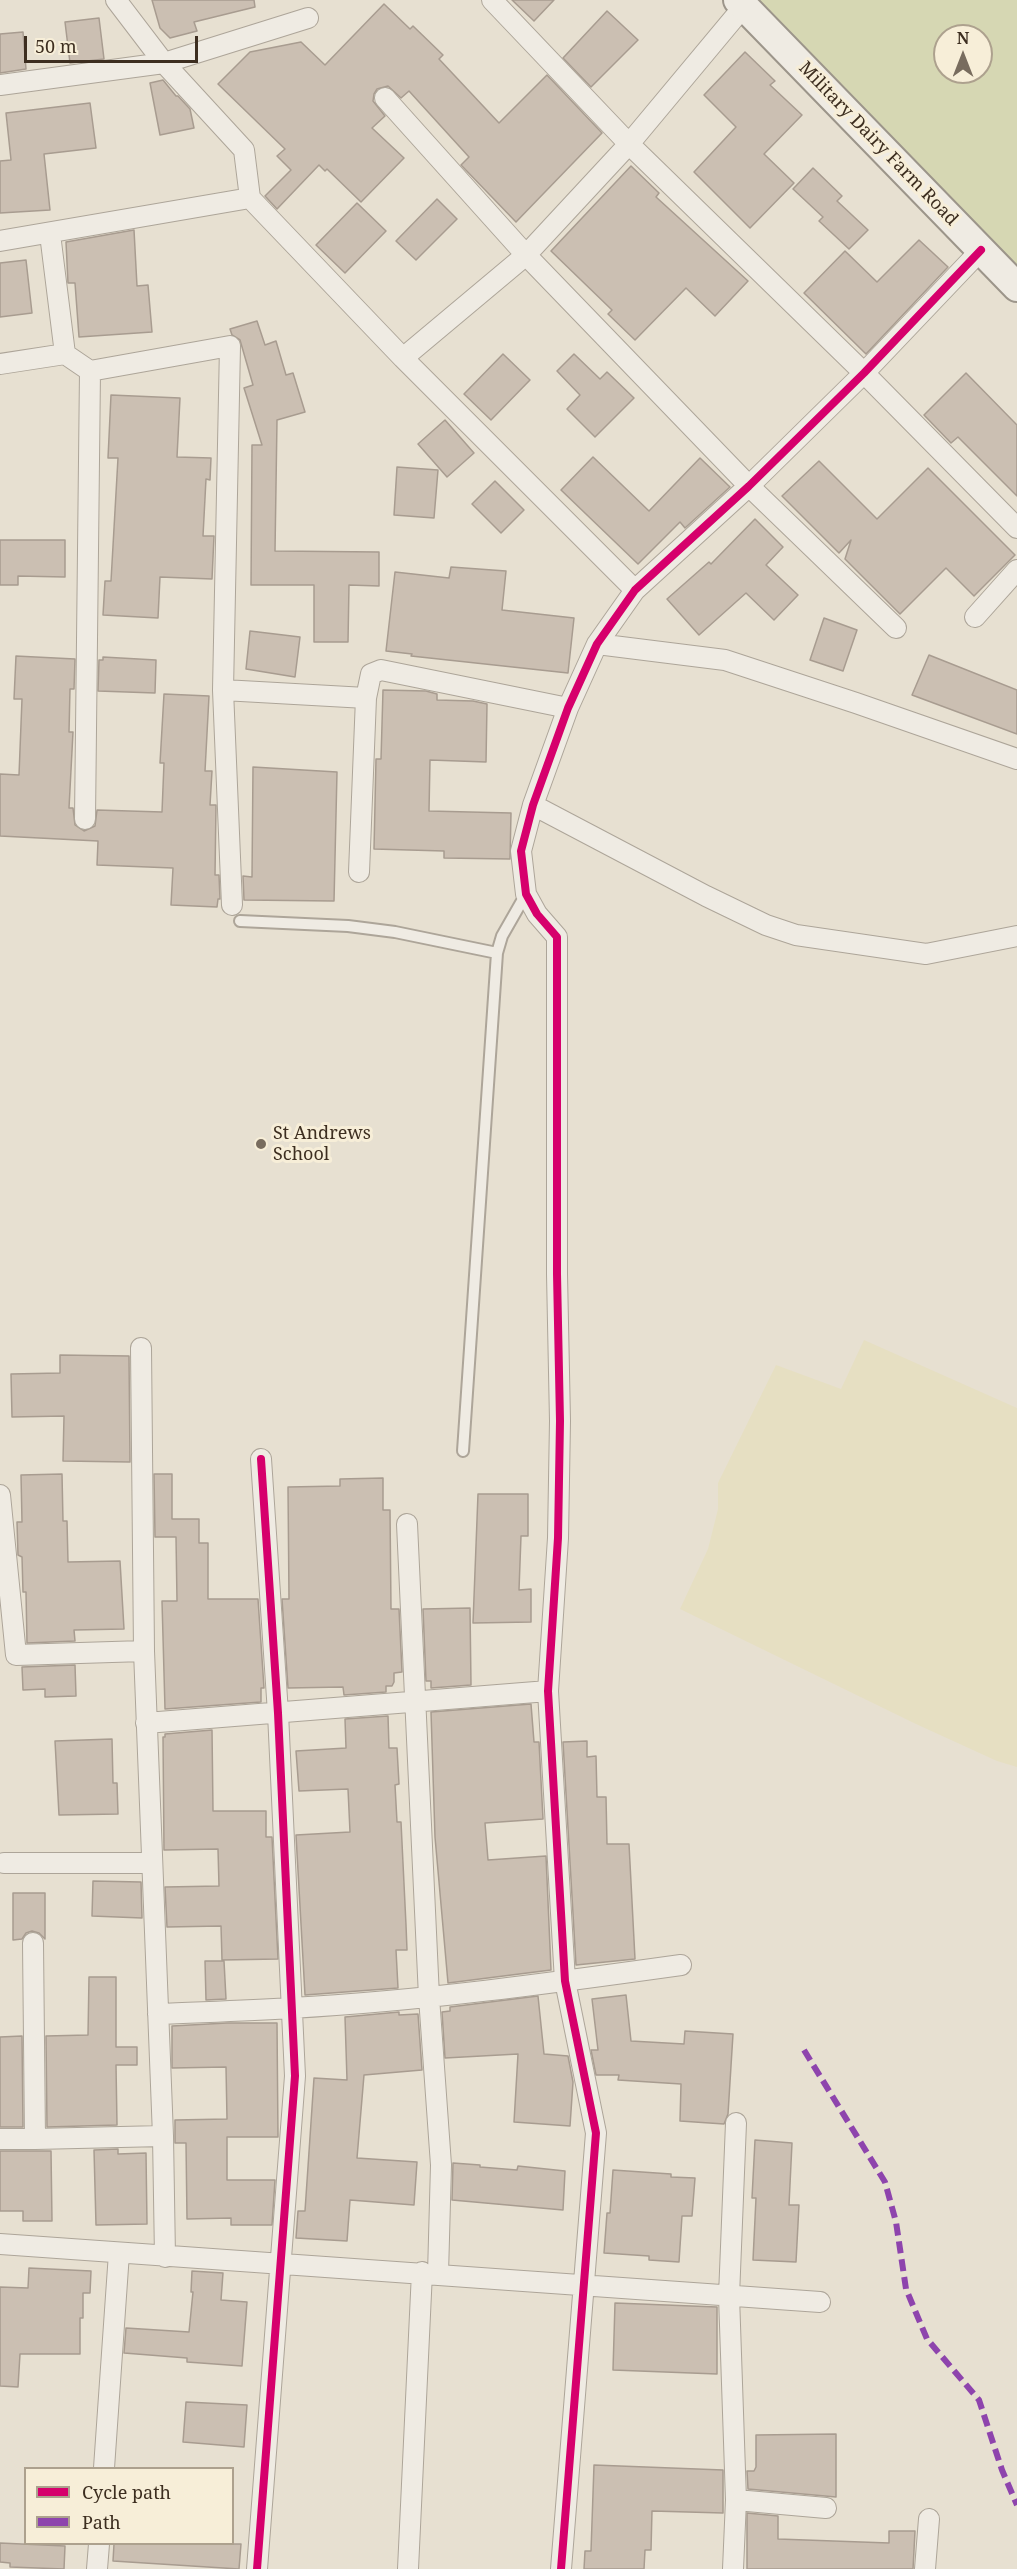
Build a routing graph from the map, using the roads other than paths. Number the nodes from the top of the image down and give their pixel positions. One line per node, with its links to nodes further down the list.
1 (116, 0): 5 (street)
2 (492, 0): 8 (street)
3 (741, 3): 8 (street); 12 (main road, Military Dairy Farm Road)
4 (308, 18): 5 (street)
5 (164, 63): 6 (street); 9 (street)
6 (0, 85)
7 (386, 98): 13 (street)
8 (629, 144): 13 (street); 19 (street)
9 (250, 198): 10 (street); 16 (street)
10 (50, 234): 11 (street); 15 (street)
11 (0, 241)
12 (981, 249): 14 (main road, Military Dairy Farm Road); 19 (street)
13 (526, 255): 16 (street); 20 (street)
14 (1017, 288)
15 (65, 354): 17 (street); 18 (street)
16 (403, 358): 23 (street)
17 (0, 364)
18 (90, 371): 27 (street); 32 (street)
19 (864, 373): 20 (street); 21 (street)
20 (750, 486): 23 (street); 25 (street)
21 (1017, 528)
22 (1017, 570): 24 (street)
23 (635, 590): 26 (street)
24 (975, 616)
25 (896, 628)
26 (597, 644): 29 (street); 30 (street)
27 (223, 690): 28 (street); 35 (street)
28 (366, 698): 29 (street); 33 (street)
29 (568, 708): 31 (street)
30 (1017, 759)
31 (533, 805): 34 (street); 36 (street)
32 (85, 819)
33 (359, 872)
34 (526, 894): 37 (lane); 44 (street)
35 (236, 913): 37 (lane)
36 (1017, 936)
37 (497, 953): 39 (lane)
38 (141, 1348): 43 (street)
39 (463, 1451)
40 (261, 1459): 46 (street)
41 (0, 1495): 43 (street)
42 (407, 1524): 45 (street)
43 (144, 1651): 47 (street)
44 (548, 1691): 45 (street); 52 (street)
45 (416, 1703): 46 (street); 53 (street)
46 (278, 1713): 47 (street); 54 (street)
47 (146, 1723): 49 (street)
48 (4, 1863): 49 (street)
49 (152, 1863): 55 (street)
50 (33, 1943): 59 (street)
51 (681, 1965): 52 (street)
52 (564, 1982): 53 (street); 65 (street)
53 (429, 1997): 54 (street); 64 (street)
54 (292, 2008): 55 (street); 63 (street)
55 (158, 2014): 57 (street)
56 (736, 2123): 66 (street)
57 (163, 2136): 59 (street); 62 (street)
58 (0, 2139): 59 (street)
59 (35, 2139)
60 (0, 2244): 61 (street)
61 (118, 2253): 62 (street); 68 (street)
62 (165, 2257): 63 (street)
63 (280, 2265): 64 (street); 74 (street)
64 (430, 2273): 65 (street); 75 (street)
65 (582, 2286): 66 (street); 76 (street)
66 (729, 2296): 67 (street); 69 (street)
67 (820, 2302)
68 (104, 2467)
69 (736, 2500): 70 (street); 77 (street)
70 (826, 2508)
71 (929, 2519): 78 (street)
72 (99, 2545): 73 (street)
73 (97, 2569)
74 (257, 2569)
75 (408, 2569)
76 (561, 2569)
77 (733, 2569)
78 (925, 2569)

